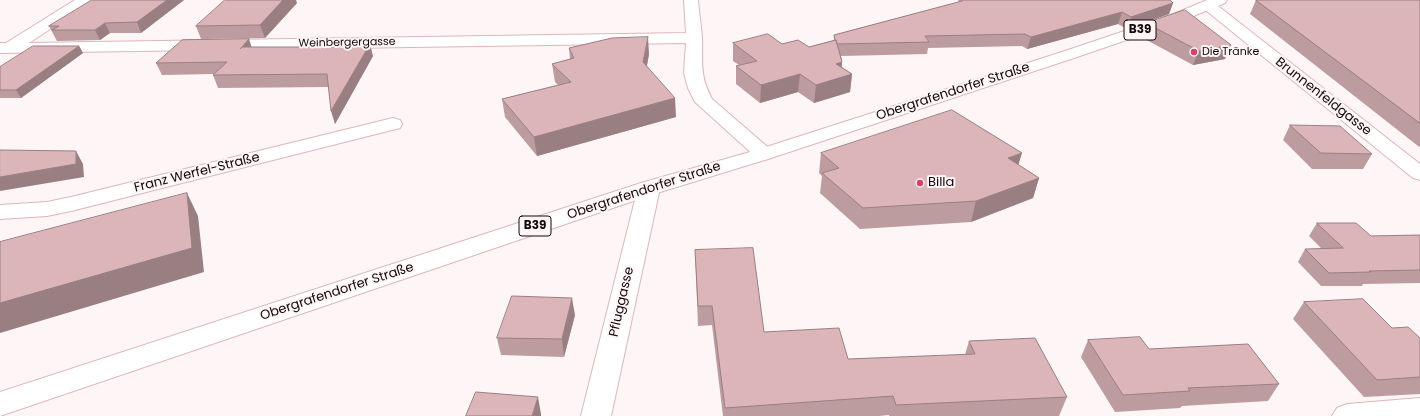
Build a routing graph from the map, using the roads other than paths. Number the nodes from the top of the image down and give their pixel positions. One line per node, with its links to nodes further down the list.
1 (85, 0): 5 (street)
2 (691, 0): 4 (street)
3 (1214, 2): 7 (street, Obergrafendorfer Straße / B39); 8 (street, Brunnenfeldgasse)
4 (694, 38): 5 (street, Weinbergergasse); 7 (street)
5 (3, 50)
6 (393, 124): 10 (street, Franz Werfel-Straße)
7 (764, 154): 9 (street, Obergrafendorfer Straße / B39)
8 (1420, 174)
9 (649, 188): 11 (street, Obergrafendorfer Straße / B39); 13 (street, Pfluggasse)
10 (0, 212)
11 (0, 404)
12 (1420, 410): 14 (street)
13 (596, 416)
14 (1347, 416)

